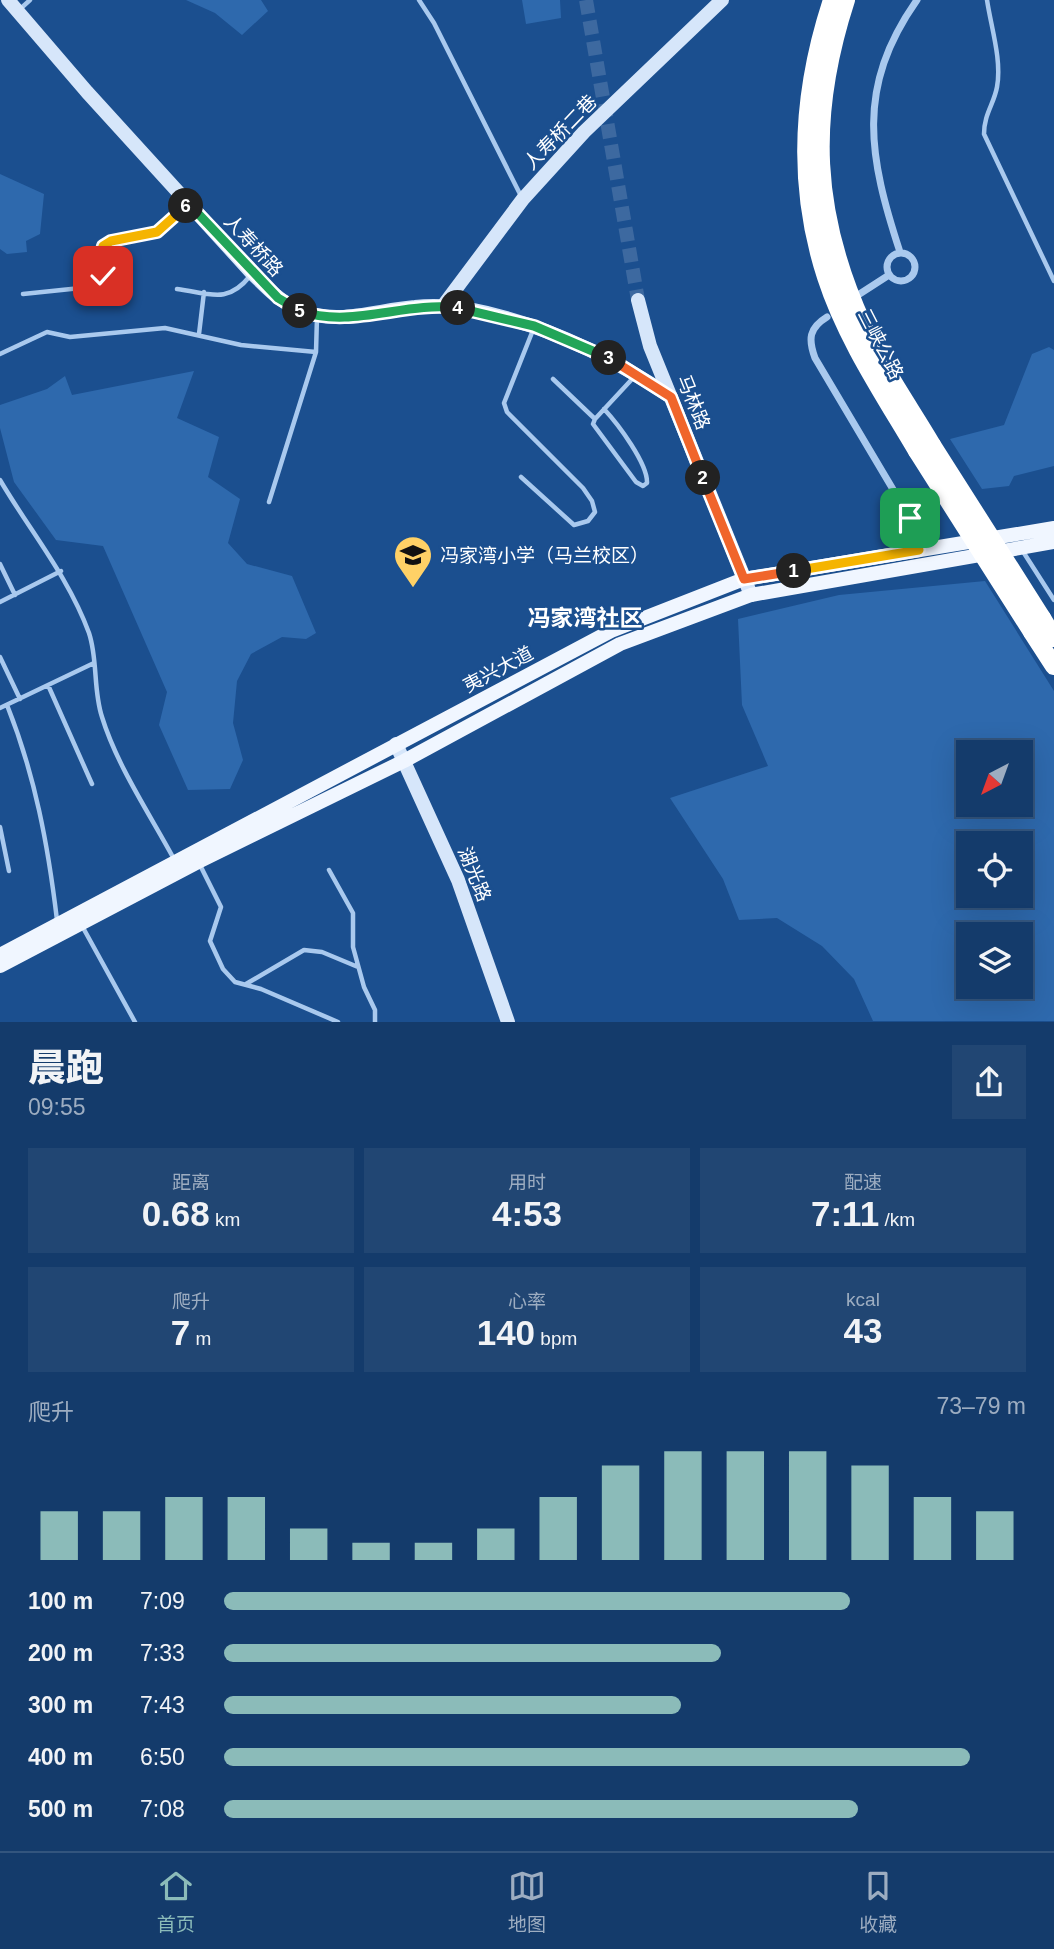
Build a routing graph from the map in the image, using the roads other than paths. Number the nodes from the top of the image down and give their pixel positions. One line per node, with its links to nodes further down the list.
1 (30, 0): 8 (lane)
2 (419, 0): 9 (lane)
3 (722, 0): 9 (street, 人寿桥二巷)
4 (832, 0): 32 (highway, 三峡公路)
5 (846, 0): 32 (highway, 三峡公路)
6 (917, 0): 11 (street)
7 (987, 0): 14 (lane)
8 (13, 5): 10 (street, 人寿桥路)
9 (523, 200): 20 (street, 人寿桥二巷)
10 (189, 204): 12 (street, 人寿桥路); 17 (lane)
11 (900, 252): 13 (street); 13 (street)
12 (252, 273): 16 (lane); 21 (street, 人寿桥路)
13 (889, 275): 18 (street)
14 (1054, 281)
15 (177, 289): 16 (lane)
16 (204, 292): 24 (lane)
17 (23, 294)
18 (858, 295)
19 (638, 300): 29 (street, 马林路)
20 (443, 306): 21 (street, 人寿桥路); 23 (street, 人寿桥路)
21 (317, 317): 25 (lane)
22 (827, 317): 39 (street)
23 (534, 326): 27 (street, 人寿桥路); 33 (lane)
24 (200, 334): 25 (lane); 26 (lane)
25 (316, 352): 35 (lane)
26 (0, 354)
27 (637, 374): 29 (street, 人寿桥路); 30 (lane)
28 (553, 379): 31 (lane)
29 (671, 397): 42 (street, 马林路)
30 (604, 409): 31 (lane); 31 (lane)
31 (595, 419)
32 (925, 448): 47 (highway, 三峡公路, bridge)
33 (521, 477)
34 (0, 480): 41 (lane)
35 (269, 502)
36 (1054, 528): 39 (main road, 夷兴大道)
37 (1054, 542): 38 (main road, 夷兴大道)
38 (1021, 548): 44 (main road, 夷兴大道); 45 (lane)
39 (919, 550): 42 (main road, 夷兴大道)
40 (0, 564): 43 (lane)
41 (61, 571): 43 (lane); 50 (lane)
42 (744, 579): 44 (street, 马林路); 56 (main road, 夷兴大道)
43 (15, 595): 46 (lane)
44 (751, 595): 57 (main road, 夷兴大道)
45 (1054, 600)
46 (0, 602)
47 (1037, 625): 48 (highway, 三峡公路); 51 (highway, 三峡公路)
48 (1054, 638)
49 (0, 657): 53 (lane)
50 (94, 663): 52 (lane); 60 (lane)
51 (1054, 666)
52 (48, 685): 53 (lane); 58 (lane)
53 (20, 699): 54 (lane)
54 (7, 705): 55 (lane); 65 (lane)
55 (0, 708)
56 (396, 744): 57 (street, 湖光路); 60 (main road, 夷兴大道)
57 (404, 761): 61 (main road, 夷兴大道); 72 (street, 湖光路)
58 (92, 784)
59 (0, 827): 63 (lane)
60 (175, 862): 65 (main road, 夷兴大道)
61 (198, 862): 64 (main road, 夷兴大道); 68 (lane)
62 (329, 870): 67 (lane)
63 (9, 871)
64 (81, 923): 66 (main road, 夷兴大道); 69 (lane)
65 (58, 924): 66 (main road, 夷兴大道)
66 (1, 956)
67 (358, 968): 68 (lane); 71 (lane)
68 (246, 985): 70 (lane)
69 (135, 1021)
70 (338, 1021)
71 (374, 1021)
72 (508, 1021)

